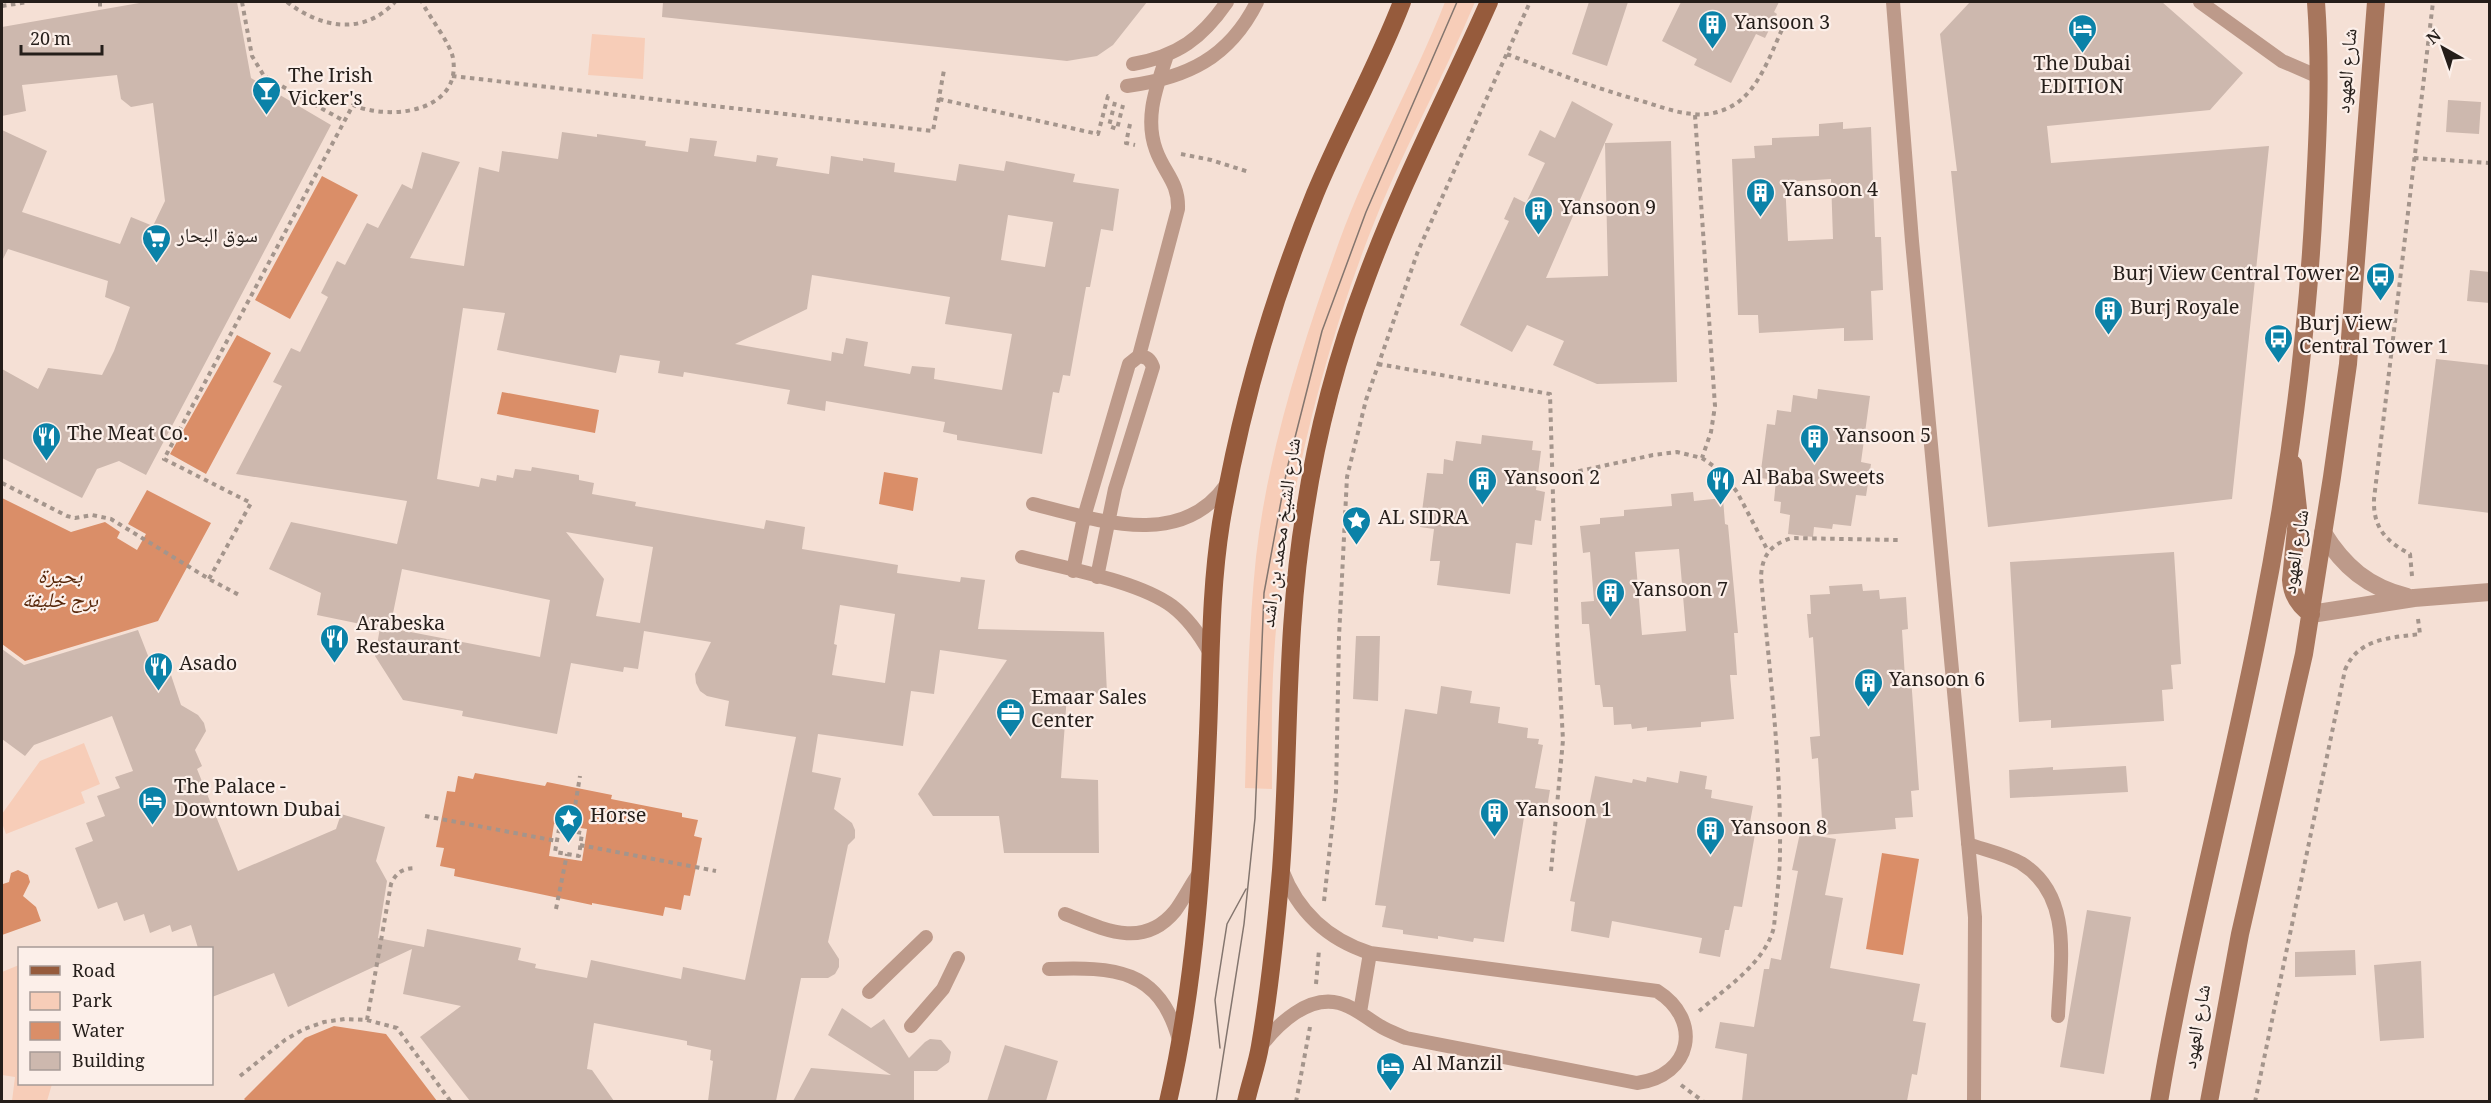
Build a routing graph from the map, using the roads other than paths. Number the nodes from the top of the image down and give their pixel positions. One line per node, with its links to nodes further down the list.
1 (1212, 2): 13 (lane)
2 (1227, 2): 13 (lane)
3 (1257, 2): 18 (lane)
4 (1402, 2): 22 (main road)
5 (1489, 2): 35 (main road, شارع الشيخ محمد بن راشد)
6 (1893, 2): 34 (lane)
7 (2200, 2): 17 (lane)
8 (2308, 2): 14 (street)
9 (2316, 2): 14 (street, شارع العهود)
10 (2376, 2): 12 (street, شارع العهود)
11 (2383, 2): 12 (street)
12 (2376, 21): 26 (street, شارع العهود)
13 (1210, 27): 15 (lane)
14 (2318, 36): 17 (street, شارع العهود)
15 (1167, 55): 16 (lane); 18 (lane)
16 (1133, 64)
17 (2319, 77): 21 (street, شارع العهود)
18 (1158, 82): 19 (lane); 20 (lane)
19 (1126, 92)
20 (1139, 356): 24 (lane); 25 (lane)
21 (2291, 454): 32 (street); 51 (street, شارع العهود)
22 (1229, 481): 25 (lane); 33 (main road)
23 (1033, 504): 24 (lane)
24 (1084, 517): 25 (lane); 28 (lane)
25 (1108, 521): 29 (lane)
26 (2324, 533): 31 (street); 32 (street, شارع العهود)
27 (1022, 557): 28 (lane)
28 (1072, 571): 29 (lane)
29 (1097, 577): 33 (lane)
30 (2490, 592): 31 (street)
31 (2414, 598): 32 (street)
32 (2311, 614): 52 (street, شارع العهود)
33 (1211, 656): 36 (main road)
34 (1968, 844): 44 (lane); 50 (lane)
35 (1281, 868): 39 (lane); 47 (main road, شارع الشيخ محمد بن راشد)
36 (1201, 870): 37 (lane); 46 (main road)
37 (1065, 914)
38 (926, 937): 42 (lane)
39 (1370, 953): 43 (lane); 43 (lane)
40 (958, 958): 45 (lane)
41 (1049, 969): 46 (lane)
42 (869, 992)
43 (1360, 1012): 47 (lane)
44 (2058, 1016)
45 (911, 1026)
46 (1179, 1040): 48 (main road)
47 (1260, 1048): 49 (main road, شارع الشيخ محمد بن راشد)
48 (1168, 1101)
49 (1246, 1101)
50 (1974, 1101)
51 (2159, 1101)
52 (2209, 1101)

